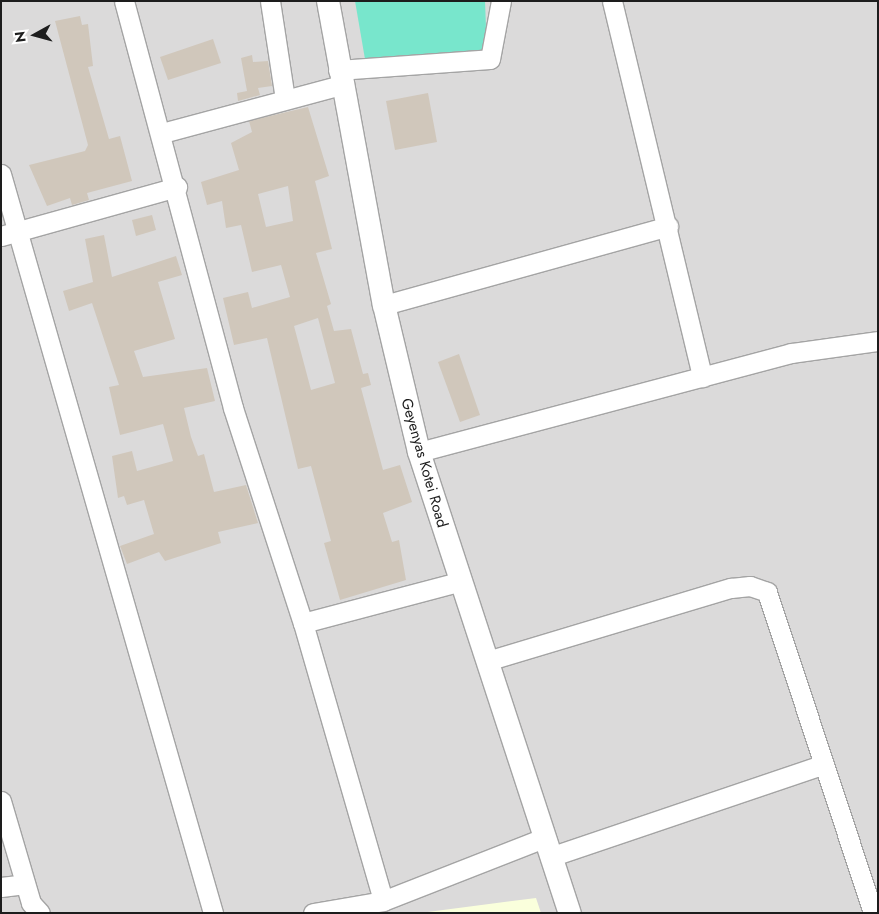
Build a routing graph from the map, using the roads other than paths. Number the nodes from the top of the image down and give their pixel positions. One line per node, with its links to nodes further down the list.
1 (124, 1): 8 (street)
2 (270, 1): 7 (street)
3 (328, 1): 6 (street, Geyenyas Kotei Road)
4 (501, 1): 6 (street)
5 (612, 1): 11 (street)
6 (340, 78): 7 (street); 13 (street, Geyenyas Kotei Road)
7 (285, 99): 8 (street)
8 (162, 134): 10 (street)
9 (1, 174): 12 (street)
10 (177, 187): 12 (street); 18 (street)
11 (668, 226): 13 (street); 15 (street)
12 (9, 234): 27 (street)
13 (384, 305): 16 (street, Geyenyas Kotei Road)
14 (878, 341): 15 (street)
15 (702, 377): 16 (street)
16 (419, 452): 17 (street, Geyenyas Kotei Road)
17 (458, 582): 18 (street); 19 (street, Geyenyas Kotei Road)
18 (303, 623): 25 (street)
19 (486, 661): 20 (street); 22 (street, Geyenyas Kotei Road)
20 (824, 764): 22 (street); 30 (street)
21 (1, 801): 23 (street)
22 (547, 847): 25 (street); 29 (street, Geyenyas Kotei Road)
23 (25, 884): 24 (street); 26 (street)
24 (1, 887)
25 (383, 901): 28 (street)
26 (40, 913)
27 (213, 913)
28 (313, 913)
29 (570, 913)
30 (873, 913)

